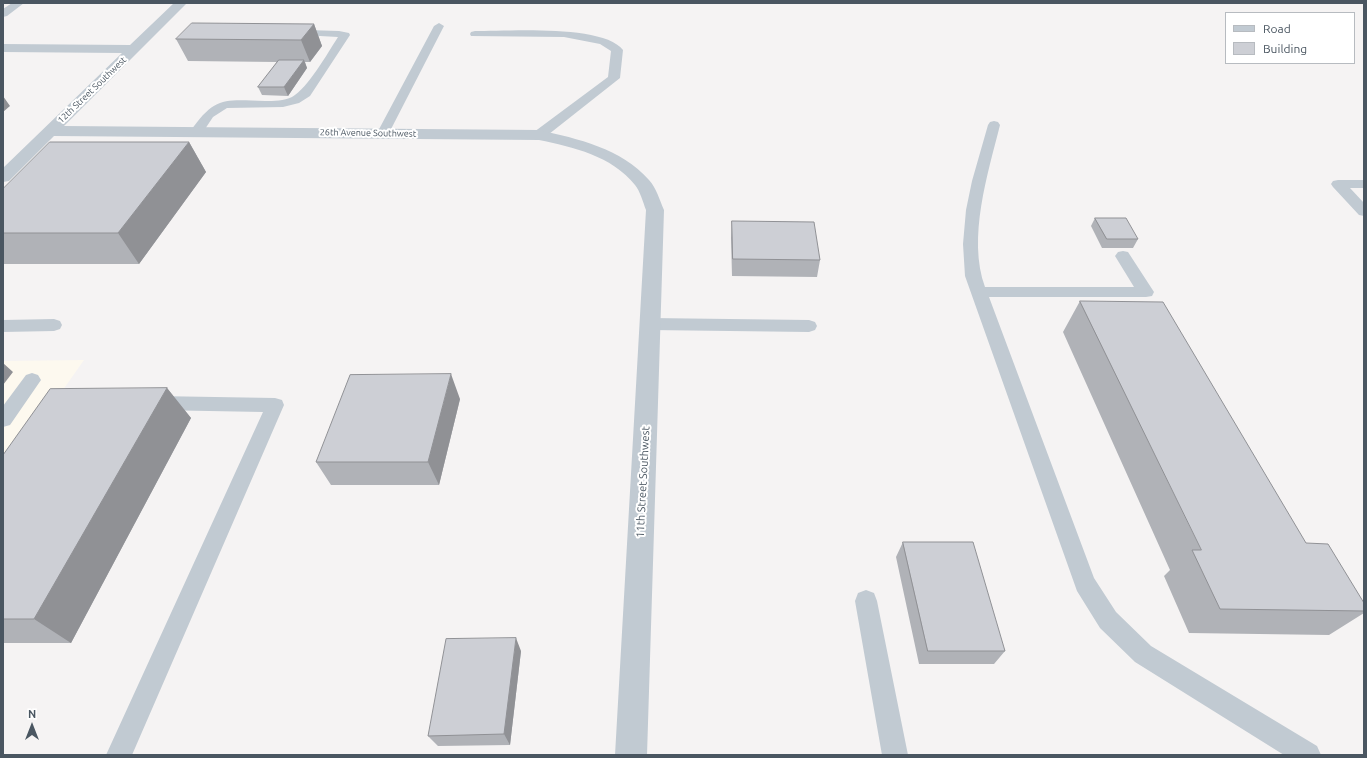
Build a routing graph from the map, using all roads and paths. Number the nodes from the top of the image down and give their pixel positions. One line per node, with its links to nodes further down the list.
1 (181, 3): 6 (street, 12th Street Southwest)
2 (439, 26): 10 (lane)
3 (306, 33): 9 (lane)
4 (475, 34): 11 (lane)
5 (3, 48): 6 (street)
6 (134, 49): 8 (street, 12th Street Southwest)
7 (994, 125): 17 (lane)
8 (51, 131): 9 (street, 26th Avenue Southwest); 12 (street, 12th Street Southwest)
9 (196, 132): 10 (street, 26th Avenue Southwest)
10 (383, 133): 11 (street, 26th Avenue Southwest)
11 (539, 135): 14 (street, 26th Avenue Southwest)
12 (3, 177)
13 (1364, 184): 15 (lane)
14 (655, 210): 18 (street, 11th Street Southwest)
15 (1364, 212)
16 (1123, 256): 17 (lane)
17 (979, 292): 29 (lane)
18 (650, 324): 21 (lane); 27 (street, 11th Street Southwest)
19 (3, 326): 20 (lane)
20 (54, 326)
21 (809, 326)
22 (32, 380): 24 (lane)
23 (140, 403): 26 (lane)
24 (3, 420)
25 (866, 601): 28 (lane)
26 (119, 755)
27 (631, 755)
28 (895, 755)
29 (1308, 755)

